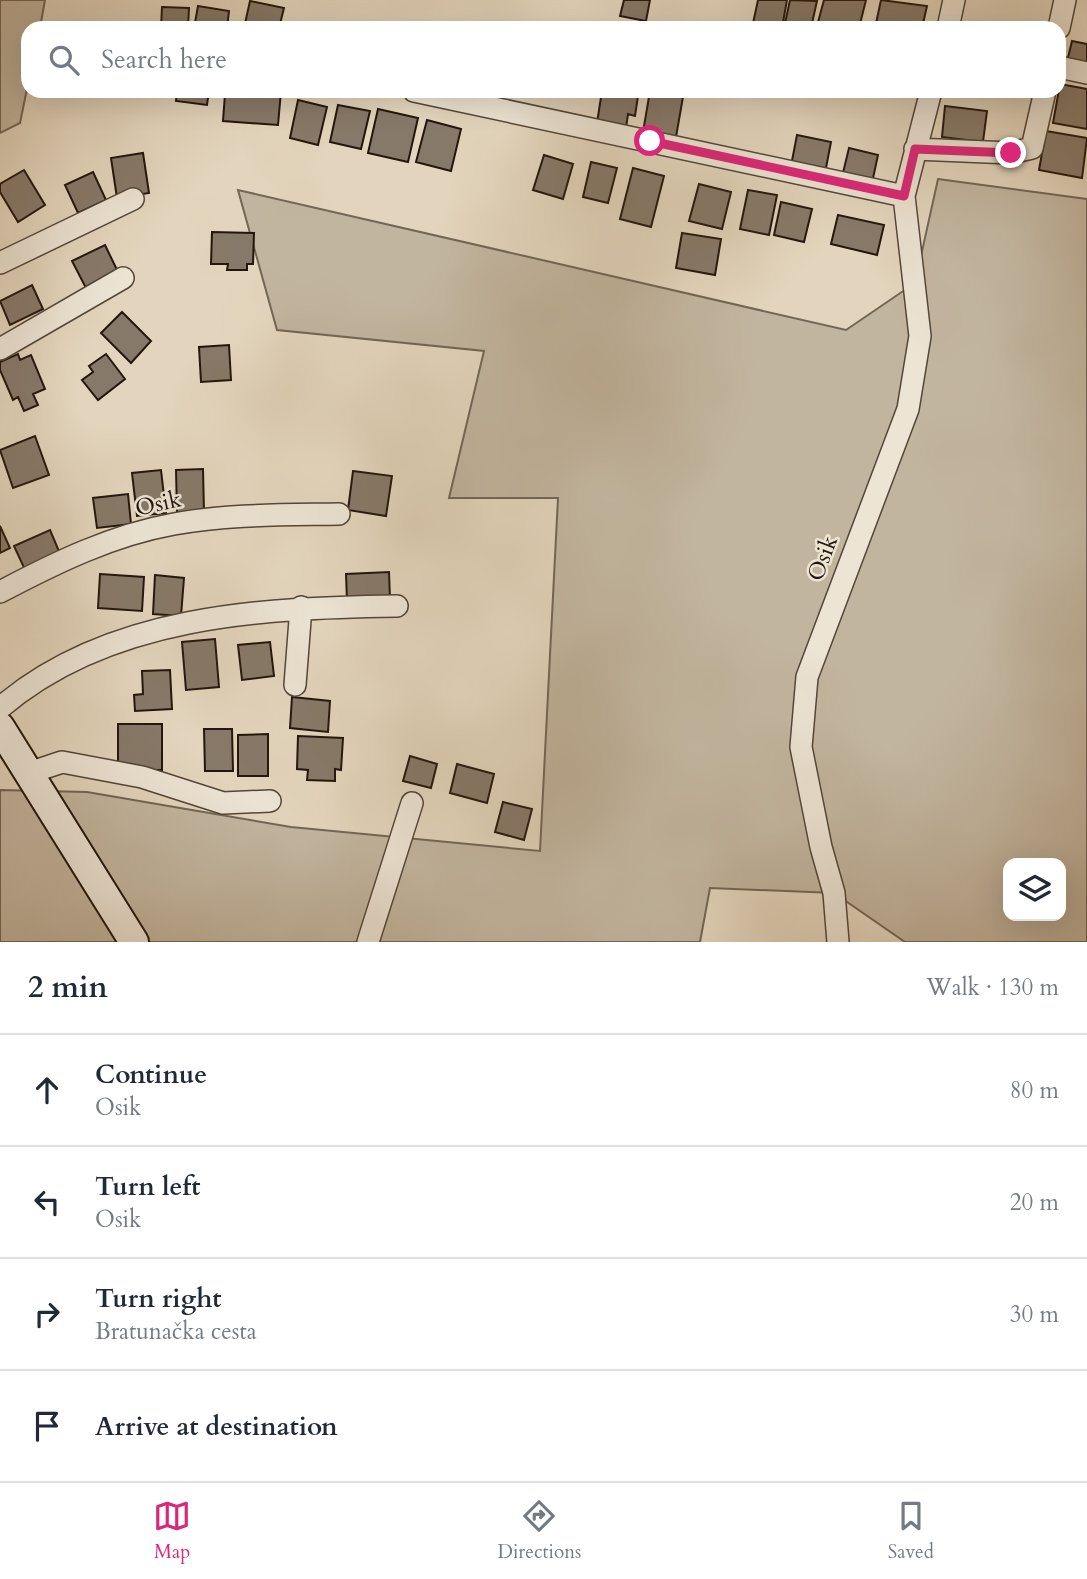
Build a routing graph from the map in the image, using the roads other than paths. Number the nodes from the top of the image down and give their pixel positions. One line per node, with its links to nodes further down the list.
1 (954, 0): 3 (street)
2 (1065, 0): 4 (street)
3 (950, 21)
4 (1060, 21)
5 (1066, 68): 6 (street)
6 (1087, 73)
7 (447, 98): 11 (street)
8 (929, 98): 10 (street, Osik)
9 (1043, 98): 10 (street)
10 (915, 149): 11 (street, Osik)
11 (904, 196): 28 (street, Osik)
12 (133, 199): 13 (street)
13 (0, 263)
14 (123, 278): 15 (street)
15 (0, 349)
16 (340, 514): 17 (street, Osik)
17 (0, 592)
18 (397, 606): 19 (street)
19 (301, 607): 20 (street); 21 (street)
20 (295, 685)
21 (0, 708)
22 (0, 727): 23 (main road)
23 (29, 773): 24 (street); 26 (main road)
24 (270, 801)
25 (412, 803): 27 (street)
26 (134, 942)
27 (368, 942)
28 (838, 942)

